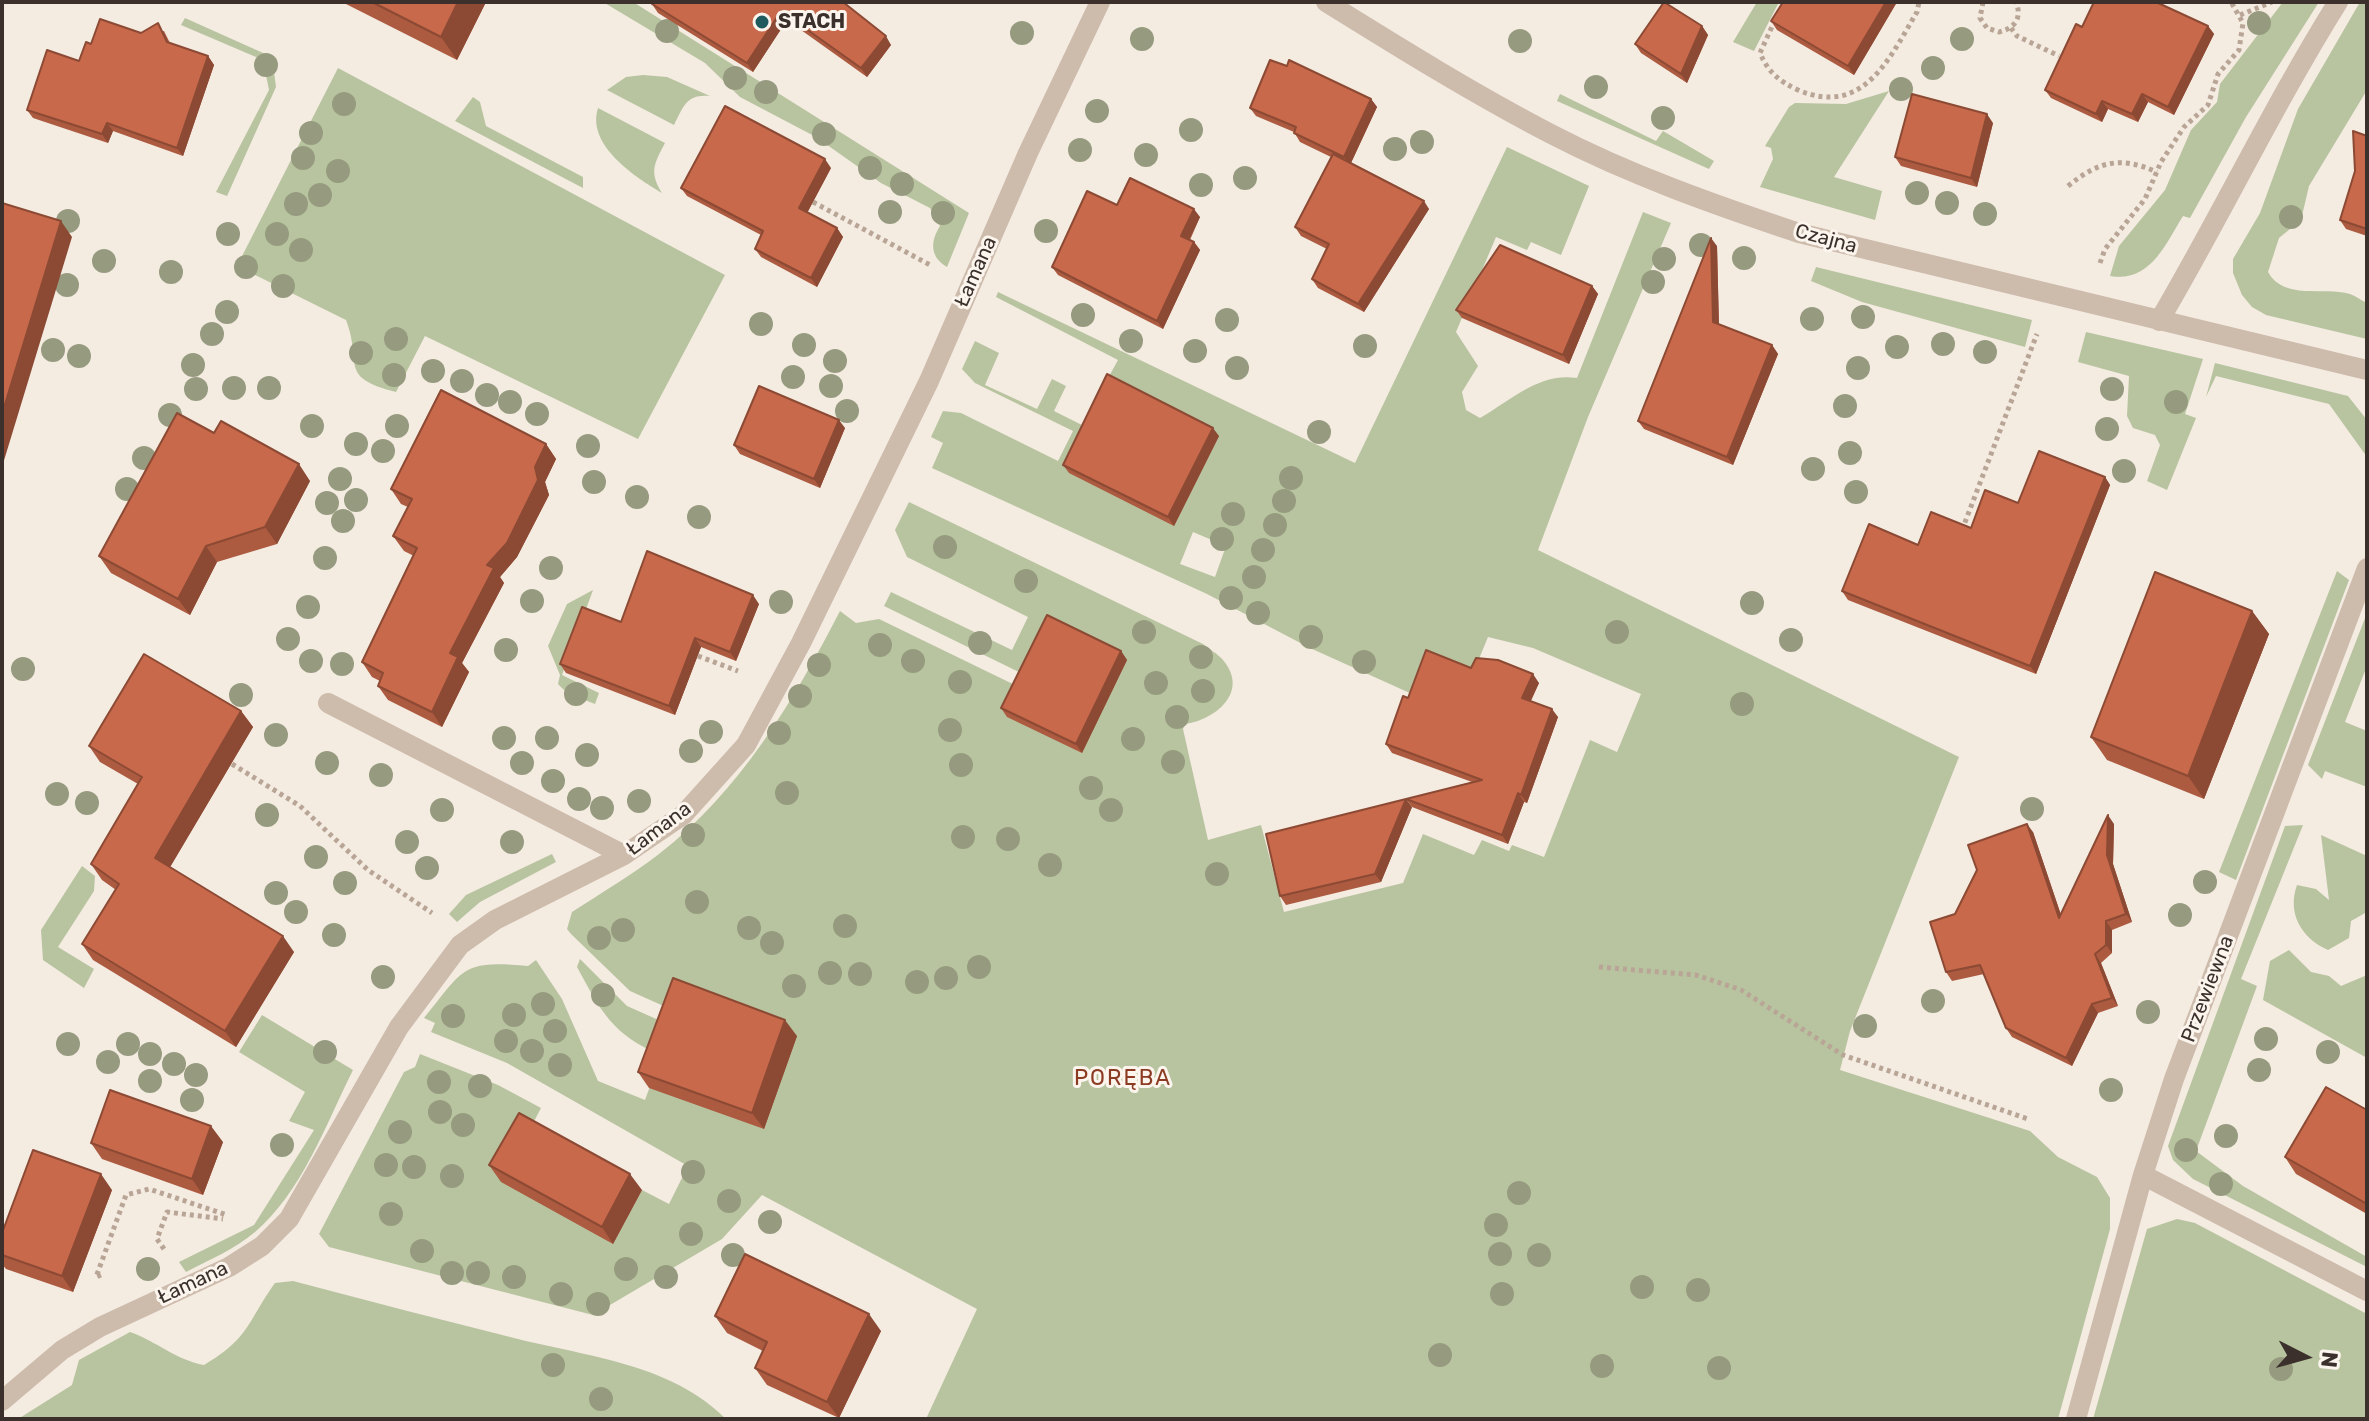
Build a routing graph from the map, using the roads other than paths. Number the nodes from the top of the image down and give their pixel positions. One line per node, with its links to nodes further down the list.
1 (1100, 2): 8 (street, Łamana)
2 (1326, 2): 4 (street, Czajna)
3 (2338, 2): 4 (street)
4 (2159, 321): 5 (street, Czajna)
5 (2367, 370)
6 (2367, 568): 9 (street, Przewiewna)
7 (328, 703): 8 (street)
8 (624, 855): 11 (street, Łamana)
9 (2143, 1175): 10 (street); 12 (street, Przewiewna)
10 (2367, 1291)
11 (2, 1401)
12 (2076, 1419)

